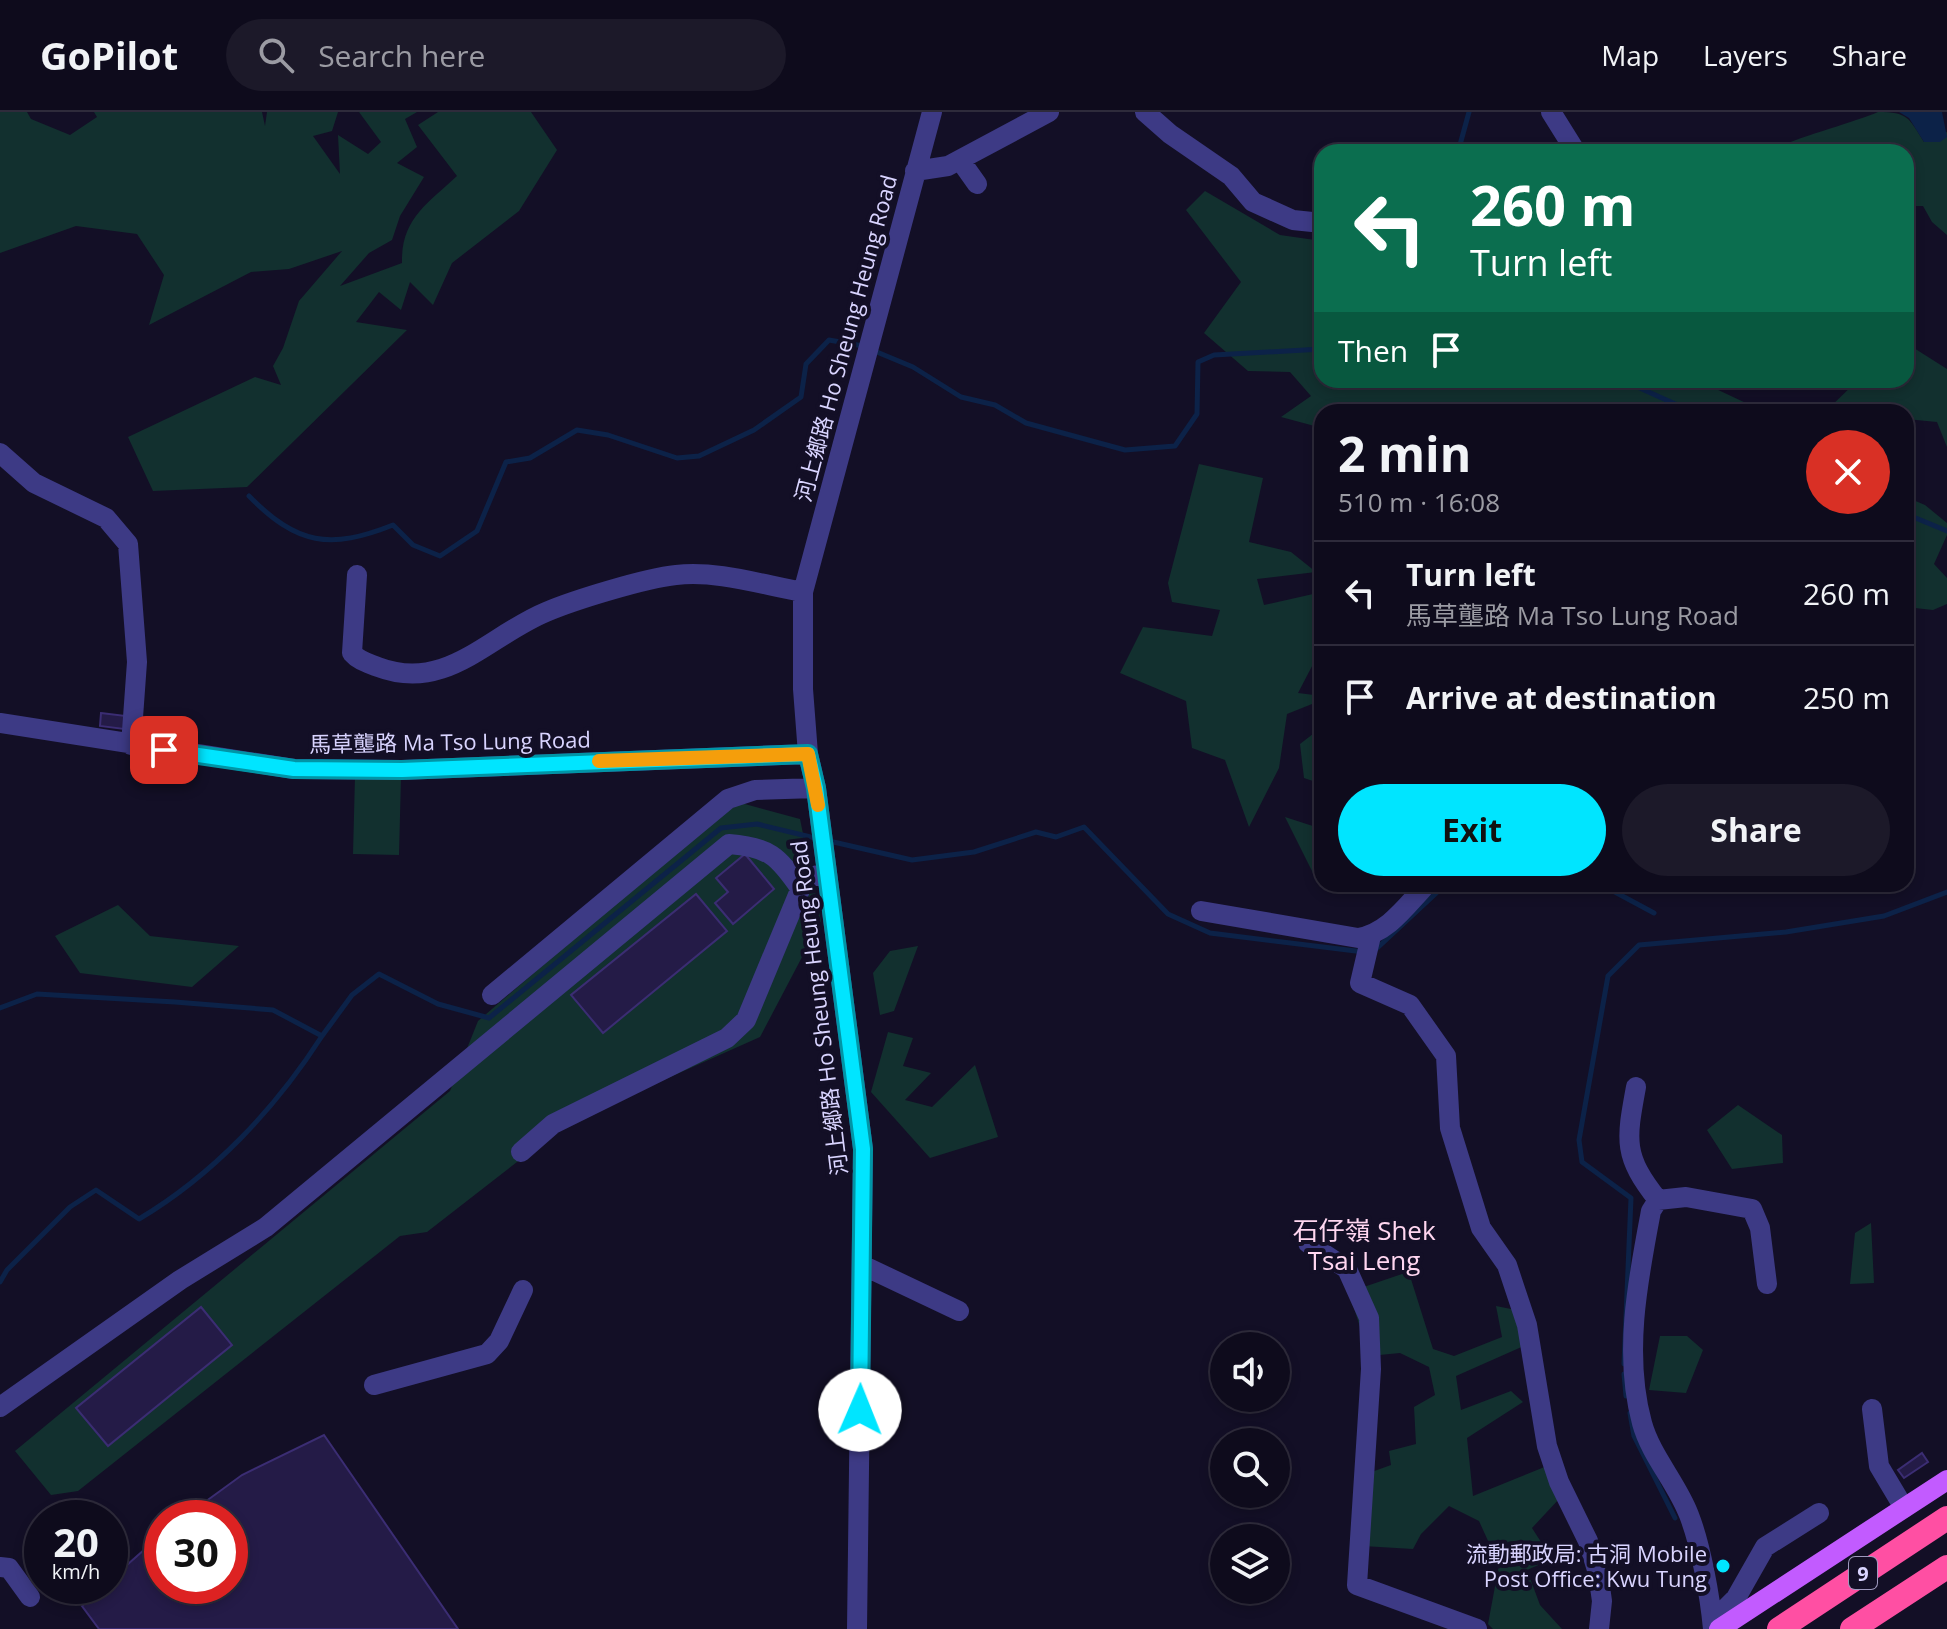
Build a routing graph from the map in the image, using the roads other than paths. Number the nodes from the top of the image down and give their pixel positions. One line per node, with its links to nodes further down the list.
1 (932, 112): 7 (street, 河上鄉路 Ho Sheung Heung Road)
2 (1049, 112): 6 (street)
3 (1145, 112): 9 (street)
4 (1551, 112): 5 (street)
5 (1571, 144)
6 (960, 160): 7 (street); 8 (street)
7 (915, 171): 12 (street, 河上鄉路 Ho Sheung Heung Road)
8 (977, 184)
9 (1314, 222)
10 (0, 453): 14 (street)
11 (357, 575): 12 (street)
12 (803, 592): 15 (street, 河上鄉路 Ho Sheung Heung Road)
13 (0, 723): 14 (street, 馬草壟路 Ma Tso Lung Road)
14 (131, 745): 15 (street, 馬草壟路 Ma Tso Lung Road)
15 (808, 754): 16 (street, 河上鄉路 Ho Sheung Heung Road)
16 (816, 788): 17 (street, 河上鄉路 Ho Sheung Heung Road); 22 (street)
17 (827, 873): 18 (street); 27 (street, 河上鄉路 Ho Sheung Heung Road)
18 (800, 888): 24 (street); 32 (street)
19 (1419, 892): 21 (street)
20 (1201, 911): 21 (street)
21 (1371, 936): 44 (street)
22 (492, 995)
23 (1636, 1087): 25 (street)
24 (521, 1152)
25 (1658, 1200): 28 (street); 41 (street)
26 (1308, 1243): 43 (street)
27 (862, 1265): 30 (street); 42 (street, 河上鄉路 Ho Sheung Heung Road)
28 (1767, 1284)
29 (523, 1290): 31 (street)
30 (959, 1311)
31 (374, 1385)
32 (0, 1407)
33 (1872, 1409): 35 (street)
34 (1947, 1480): 35 (main road)
35 (1904, 1508): 41 (main road)
36 (1819, 1513): 41 (street)
37 (1947, 1518): 45 (highway, 9)
38 (0, 1567): 40 (street)
39 (1947, 1567): 46 (highway, 9)
40 (24, 1589)
41 (1715, 1626)
42 (857, 1629)
43 (1477, 1629)
44 (1599, 1629)
45 (1779, 1629)
46 (1852, 1629)

